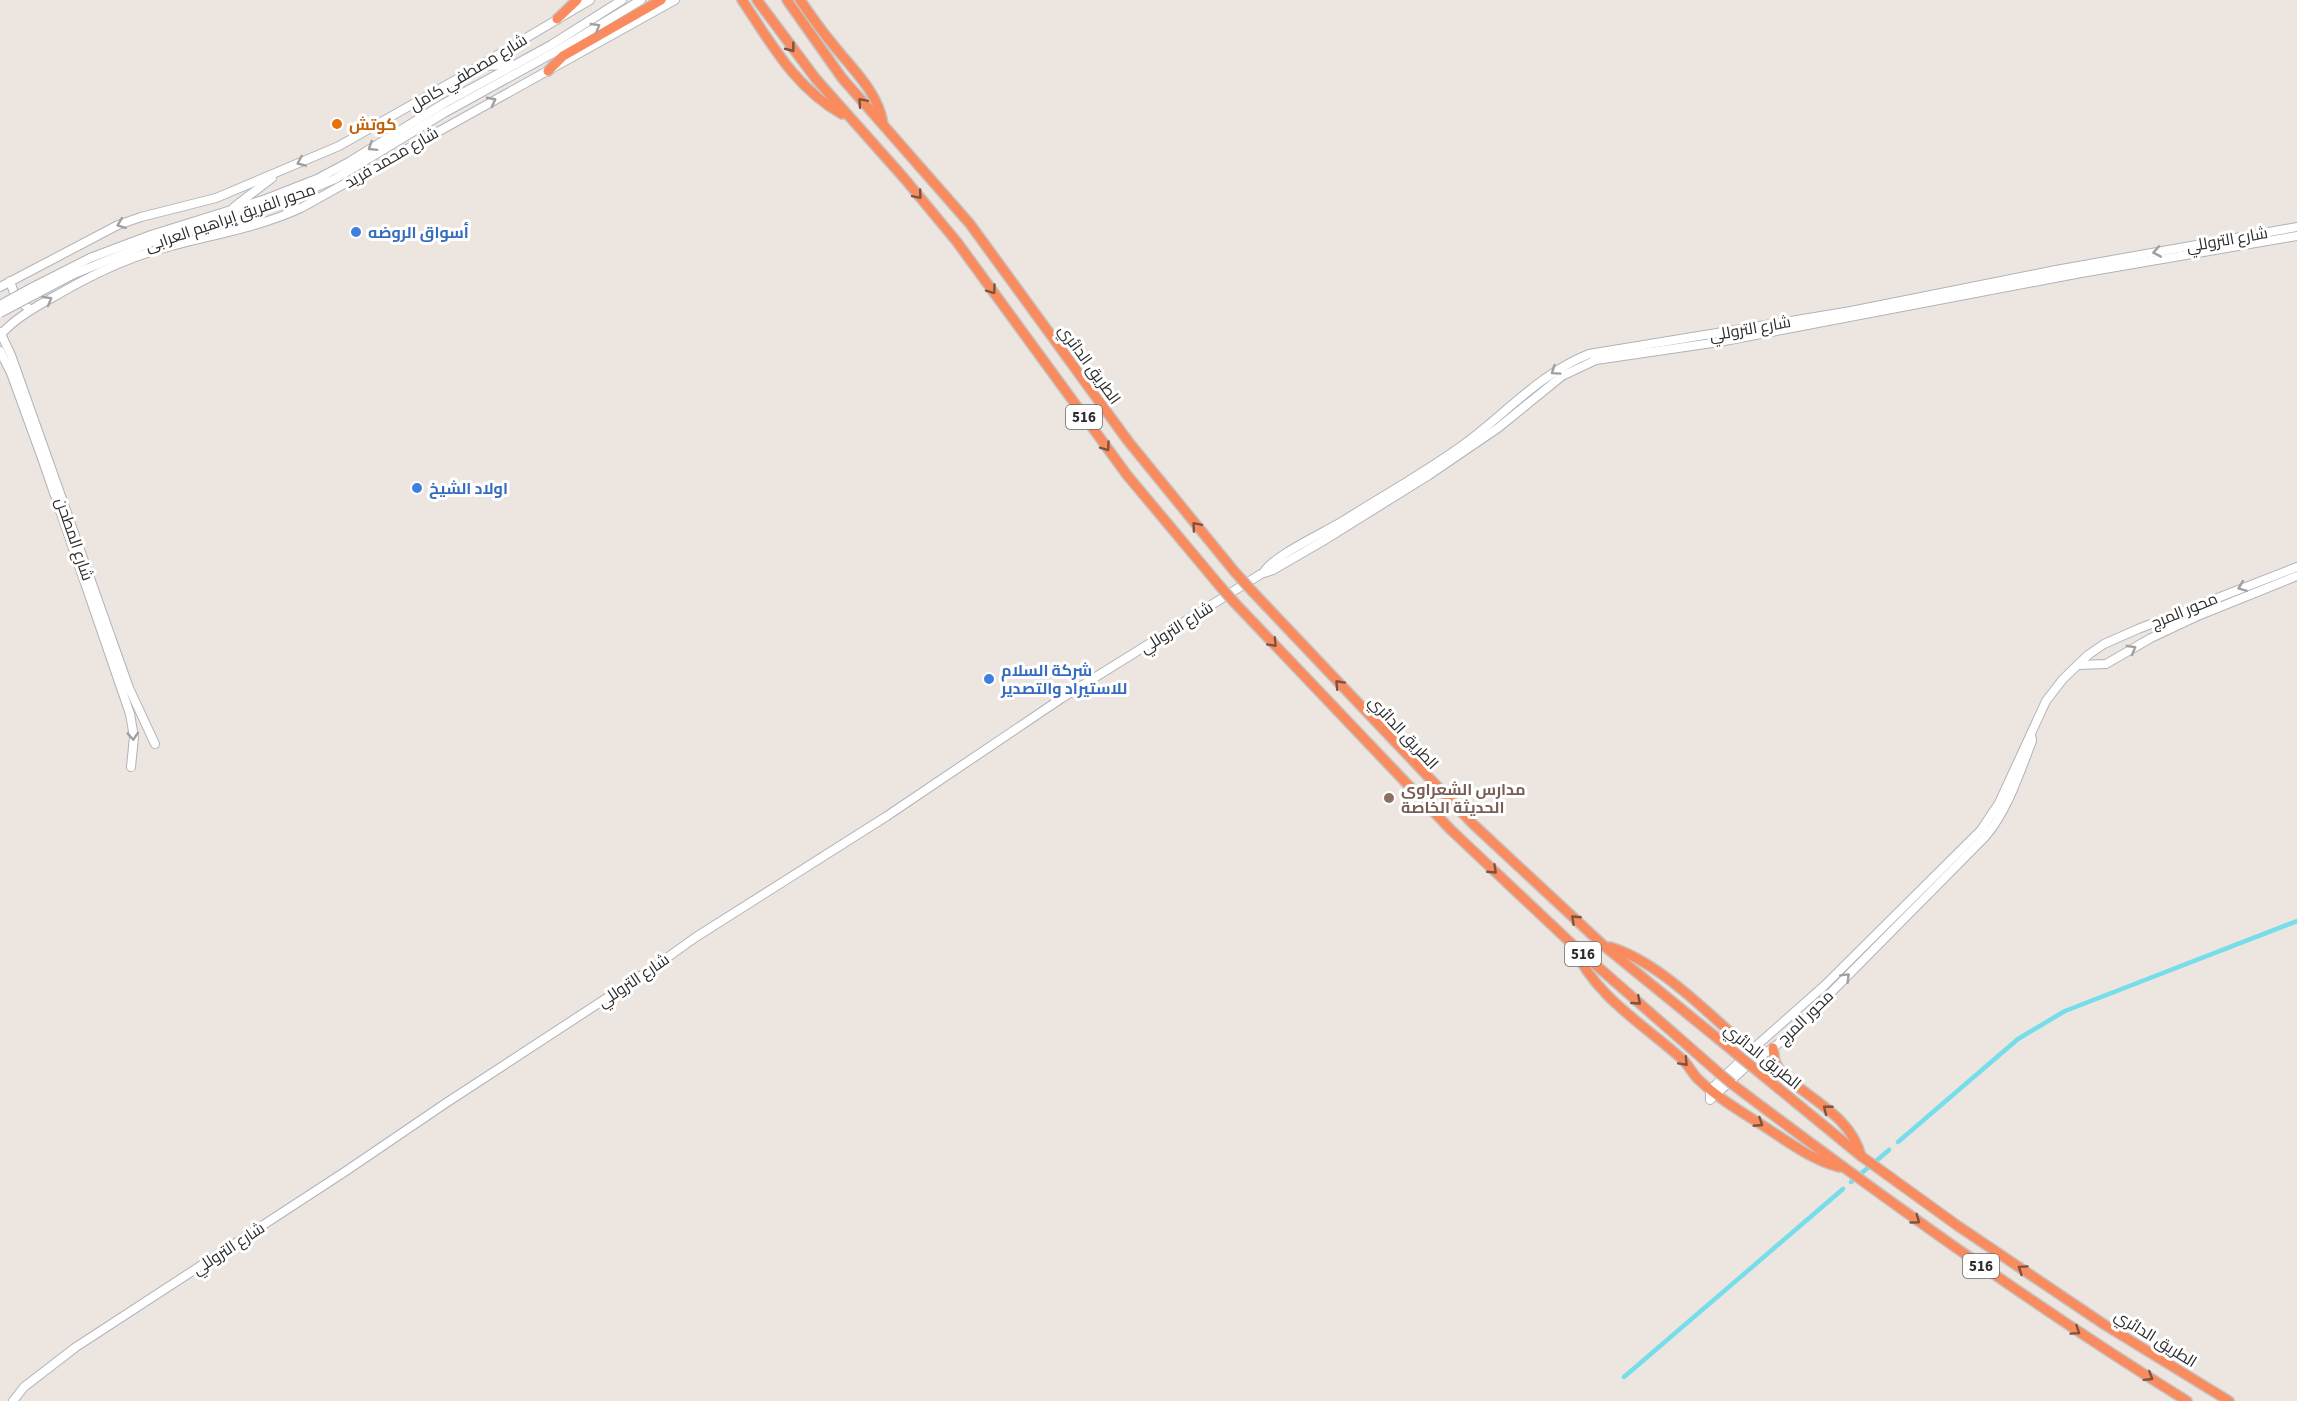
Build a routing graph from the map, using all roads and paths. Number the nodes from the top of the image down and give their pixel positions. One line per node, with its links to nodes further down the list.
1 (577, 0): 11 (highway)
2 (590, 0): 11 (street, شارع مصطفي كامل)
3 (622, 0): 12 (street, محور الفريق إبراهيم العرابى)
4 (641, 0): 15 (street, محور الفريق إبراهيم العرابى, one-way to 4)
5 (661, 0): 14 (highway)
6 (675, 0): 14 (street, شارع محمد فريد)
7 (742, 0): 16 (highway)
8 (757, 0): 16 (highway, الطريق الدائري / 516, one-way to 16)
9 (787, 0): 18 (highway, الطريق الدائري / 516, one-way to 9)
10 (800, 0): 18 (highway)
11 (557, 19): 13 (street, شارع مصطفي كامل)
12 (514, 65): 13 (street); 20 (street, محور الفريق إبراهيم العرابى, one-way to 20)
13 (477, 66): 19 (street, شارع مصطفي كامل, one-way to 19)
14 (548, 70): 17 (street, شارع محمد فريد, one-way to 14)
15 (477, 95): 17 (street); 27 (street, محور الفريق إبراهيم العرابى)
16 (848, 117): 44 (highway, الطريق الدائري / 516, one-way to 44, bridge)
17 (456, 120): 29 (street, شارع محمد فريد, one-way to 17)
18 (883, 124): 45 (highway, الطريق الدائري / 516, one-way to 18, bridge)
19 (283, 170): 20 (street); 25 (street, شارع مصطفي كامل, one-way to 25)
20 (228, 211): 27 (street, محور الفريق إبراهيم العرابى)
21 (2297, 227): 23 (street, شارع التروللي)
22 (2297, 236): 24 (street, شارع التروللي)
23 (2200, 244): 24 (street); 33 (street, شارع التروللي, one-way to 33)
24 (2202, 253): 34 (street, شارع التروللي)
25 (10, 281): 26 (street, شارع مصطفي كامل); 29 (street)
26 (0, 287)
27 (32, 291): 28 (street, محور الفريق إبراهيم العرابى, bridge); 30 (street, محور الفريق إبراهيم العرابى, bridge)
28 (0, 305)
29 (31, 310): 31 (street, شارع محمد فريد)
30 (0, 313)
31 (1, 333): 39 (street, شارع المطحن)
32 (0, 351): 39 (street, شارع المطحن)
33 (1510, 406): 34 (street); 36 (street, شارع التروللي)
34 (1515, 414): 36 (street, شارع التروللي)
35 (2297, 567): 38 (street, محور المرج, one-way to 38)
36 (1264, 572): 53 (street, شارع التروللي)
37 (2297, 576): 38 (street, محور المرج, one-way to 37)
38 (2078, 665): 41 (street, محور المرج)
39 (125, 690): 40 (street, شارع المطحن)
40 (129, 700): 42 (street, شارع المطحن); 43 (street, شارع المطحن, one-way to 43)
41 (2031, 734): 46 (street, محور المرج); 47 (street, محور المرج, one-way to 41)
42 (155, 744)
43 (130, 767)
44 (1573, 945): 50 (highway, one-way to 50); 52 (highway, الطريق الدائري / 516, one-way to 52, bridge)
45 (1603, 945): 48 (highway); 51 (highway, الطريق الدائري / 516, bridge)
46 (1817, 993): 47 (street); 48 (street, محور المرج)
47 (1824, 1000): 49 (street, محور المرج)
48 (1753, 1048): 50 (street, محور المرج)
49 (1773, 1048): 50 (street, محور المرج); 51 (highway, one-way to 49)
50 (1713, 1093): 52 (highway, one-way to 52)
51 (1862, 1157): 55 (highway, الطريق الدائري / 516, one-way to 51)
52 (1848, 1171): 54 (highway, الطريق الدائري / 516, one-way to 54)
53 (13, 1401)
54 (2187, 1401)
55 (2229, 1401)

